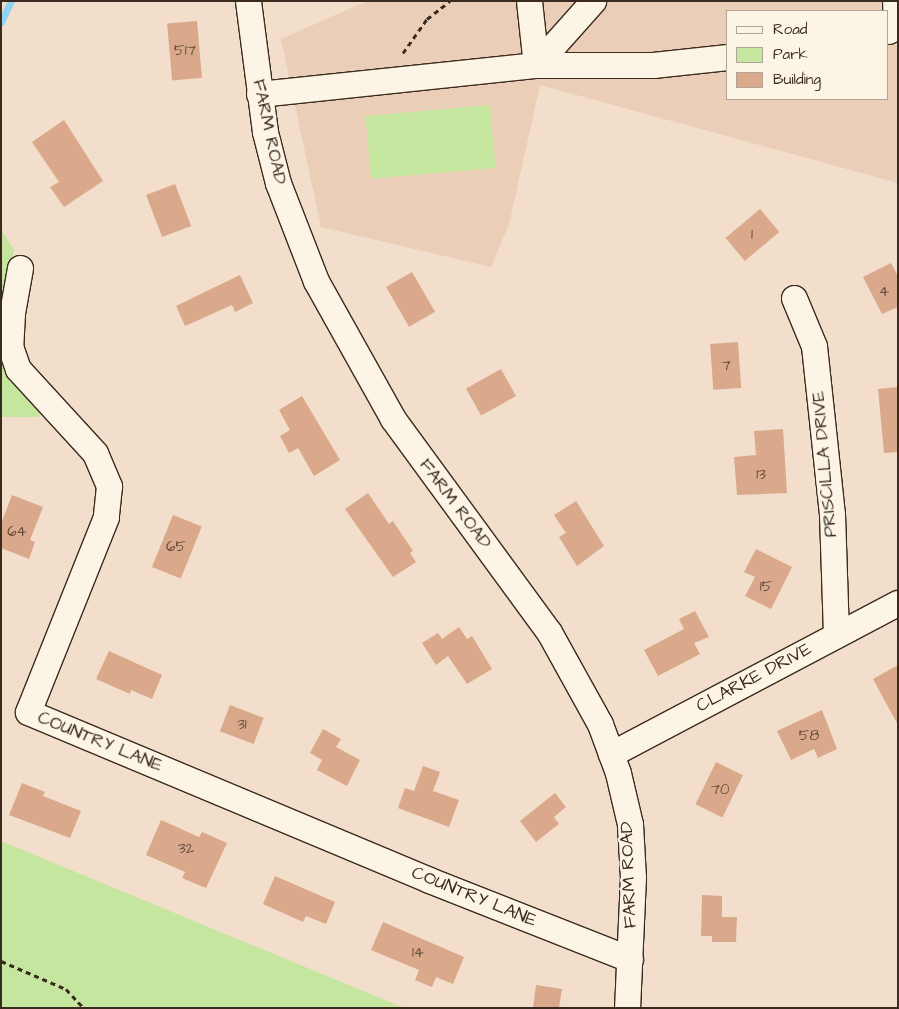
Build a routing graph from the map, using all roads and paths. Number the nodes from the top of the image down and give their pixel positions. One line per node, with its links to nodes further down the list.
1 (248, 1): 10 (street, FARM ROAD)
2 (450, 1): 7 (path)
3 (529, 1): 9 (street)
4 (593, 1): 9 (street)
5 (895, 1): 6 (street)
6 (889, 30)
7 (403, 53)
8 (726, 57): 9 (street)
9 (536, 65): 10 (street)
10 (260, 94): 15 (street, FARM ROAD)
11 (20, 268): 16 (street, COUNTRY LANE)
12 (794, 298): 14 (street, PRISCILLA DRIVE)
13 (898, 603): 14 (street, CLARKE DRIVE)
14 (836, 635): 15 (street, CLARKE DRIVE)
15 (611, 754): 16 (street, FARM ROAD)
16 (630, 959): 19 (street, FARM ROAD)
17 (1, 961): 18 (path)
18 (84, 1008)
19 (627, 1008)

